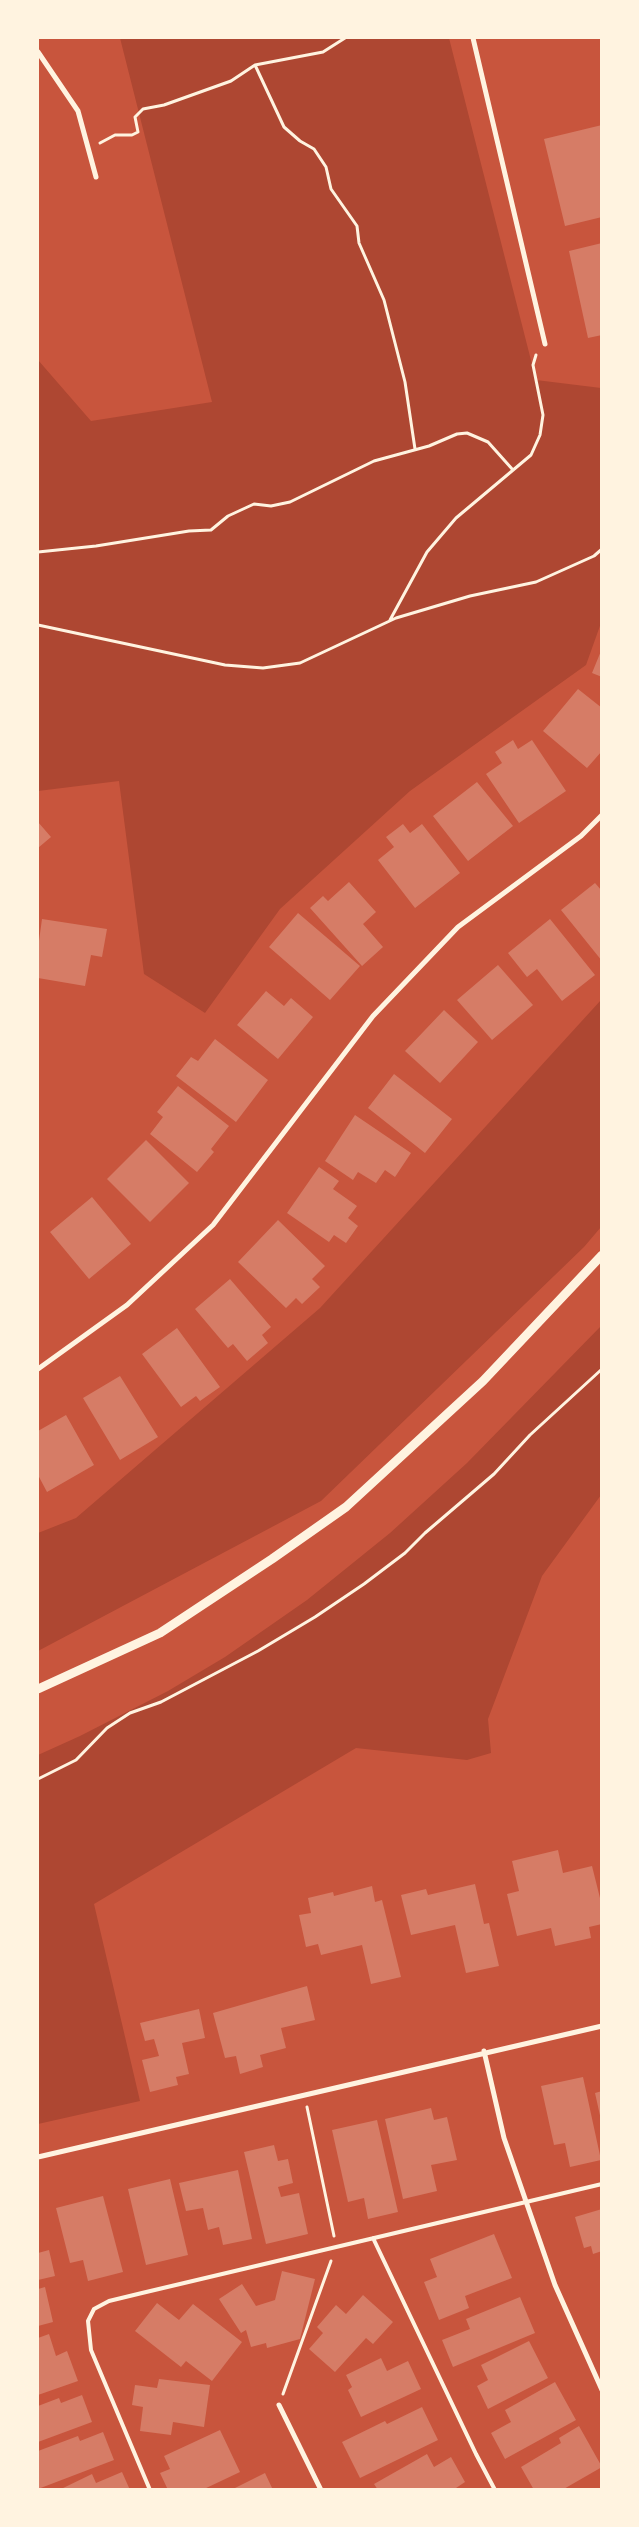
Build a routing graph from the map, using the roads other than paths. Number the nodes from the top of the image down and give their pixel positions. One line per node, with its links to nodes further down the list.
1 (473, 38): 4 (street)
2 (38, 52): 3 (street)
3 (96, 178)
4 (545, 344)
5 (602, 815): 7 (street)
6 (602, 1255): 8 (street)
7 (38, 1368)
8 (38, 1689)
9 (602, 2026): 10 (street)
10 (484, 2052): 11 (street); 13 (street)
11 (38, 2157)
12 (602, 2184): 13 (lane)
13 (526, 2201): 14 (lane); 15 (street)
14 (372, 2238): 17 (lane); 19 (lane)
15 (602, 2390)
16 (279, 2405): 18 (street)
17 (150, 2490)
18 (321, 2490)
19 (495, 2490)

